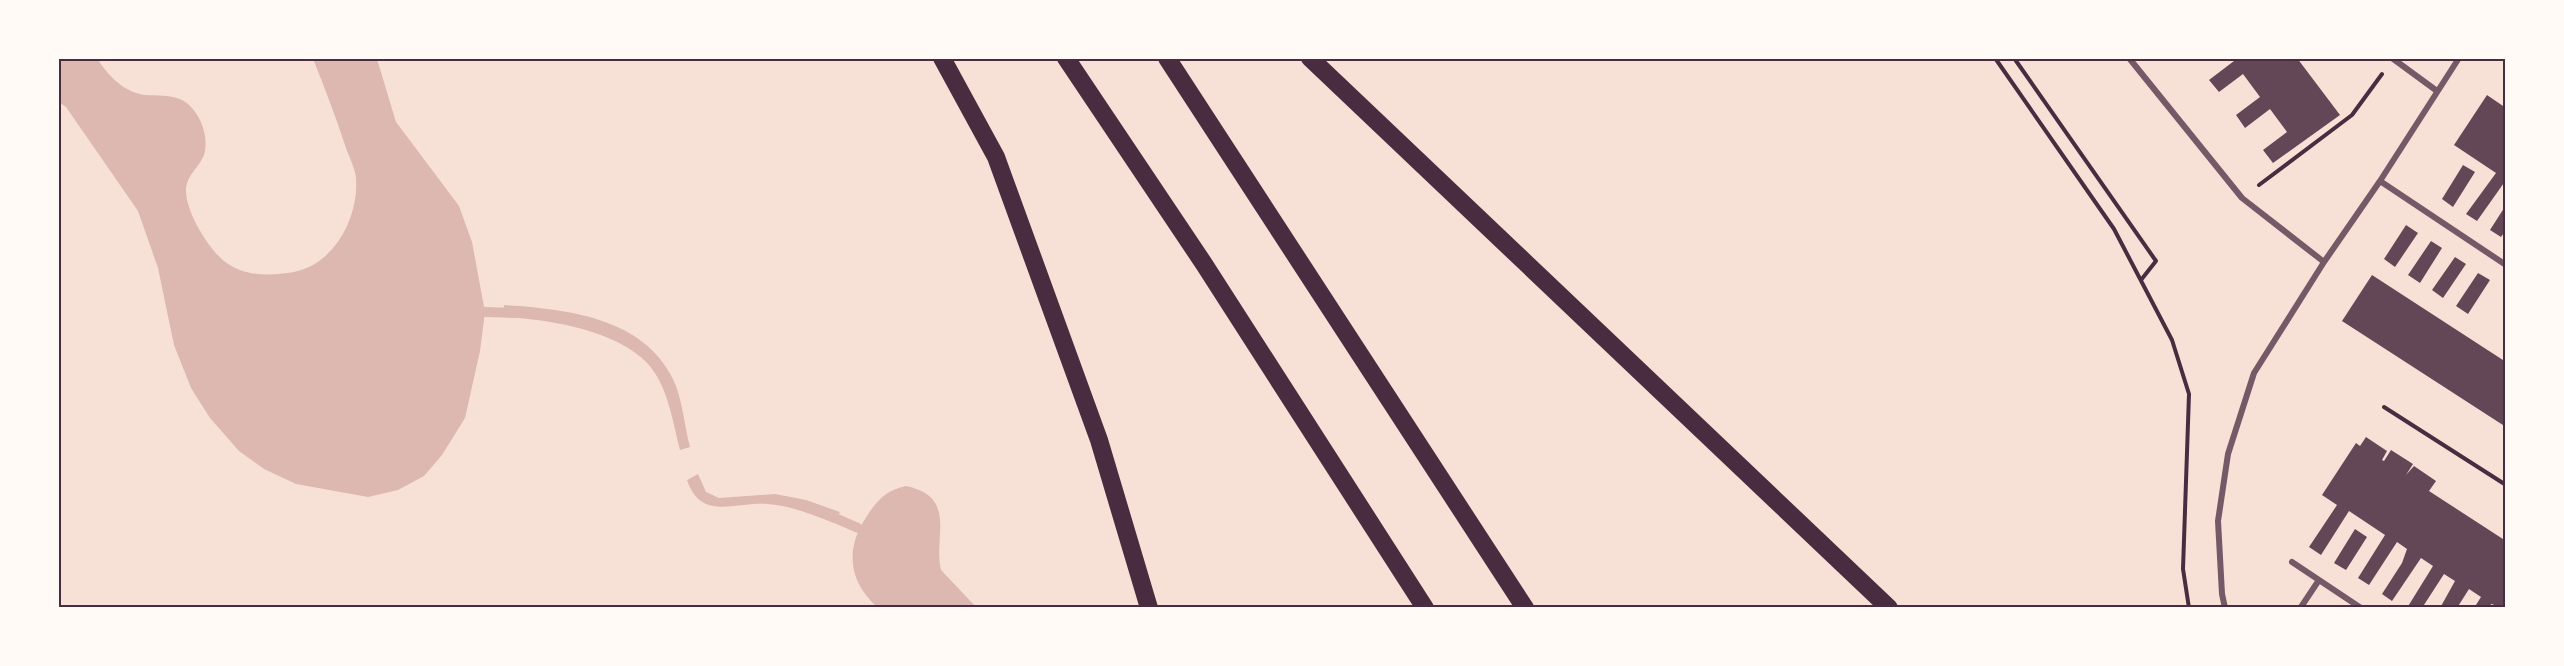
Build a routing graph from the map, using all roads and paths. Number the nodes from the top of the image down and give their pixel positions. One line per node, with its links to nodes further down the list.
1 (942, 58): 21 (highway)
2 (1066, 58): 22 (highway)
3 (1167, 58): 23 (highway)
4 (1310, 58): 24 (highway)
5 (1995, 58): 15 (path)
6 (2014, 58): 15 (path)
7 (2129, 58): 12 (street)
8 (2459, 58): 10 (street)
9 (2393, 59): 10 (street); 12 (path)
10 (2437, 91): 11 (street)
11 (2380, 181): 13 (street); 14 (street)
12 (2242, 198): 13 (street)
13 (2324, 262): 26 (street)
14 (2505, 265)
15 (2140, 280): 25 (path)
16 (2384, 407): 17 (path)
17 (2505, 485)
18 (2292, 562): 19 (street)
19 (2319, 580): 20 (street); 27 (street)
20 (2301, 607)
21 (1149, 608)
22 (1425, 608)
23 (1526, 608)
24 (1889, 608)
25 (2189, 608)
26 (2225, 608)
27 (2361, 608)

